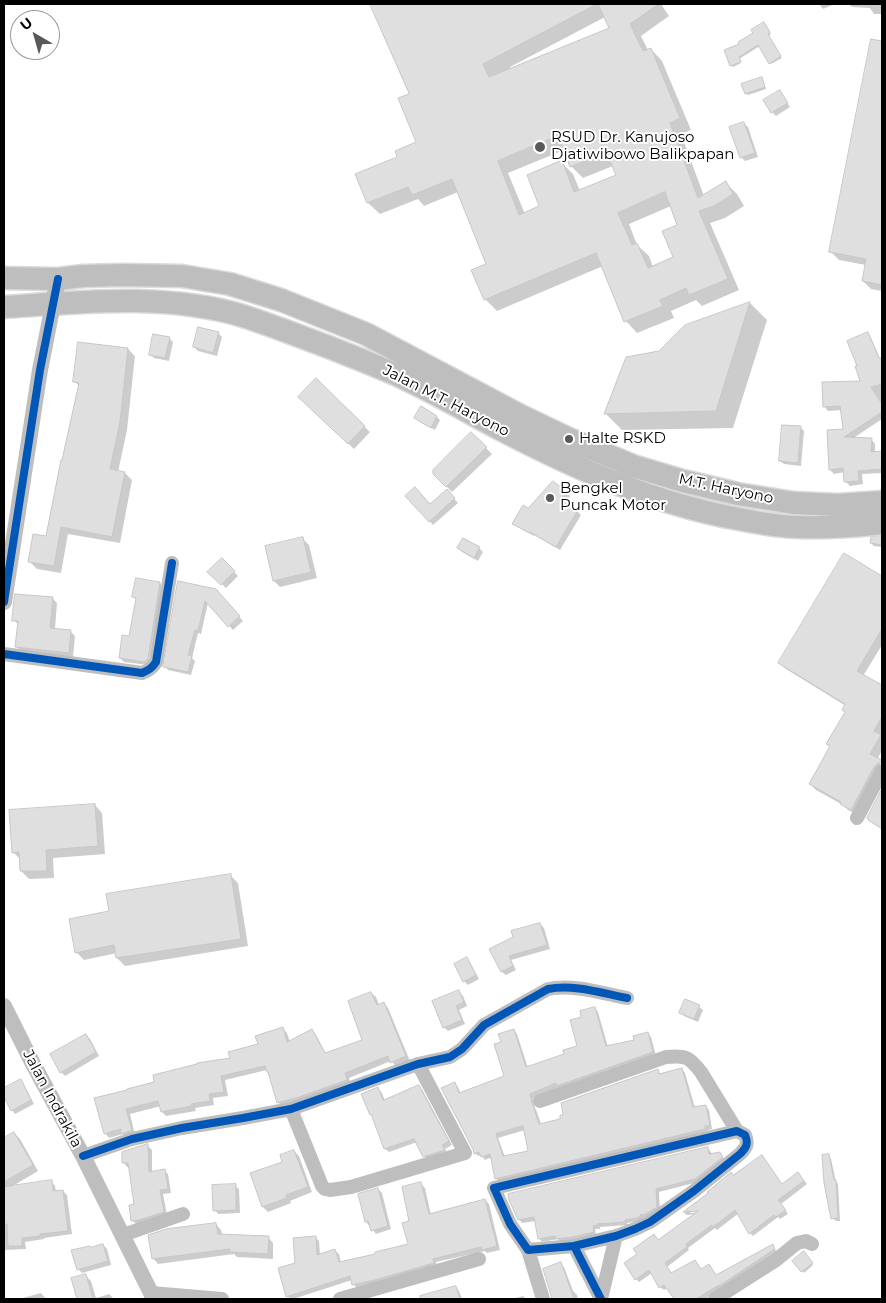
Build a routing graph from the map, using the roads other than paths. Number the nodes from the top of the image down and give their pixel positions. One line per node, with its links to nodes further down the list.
1 (4, 278): 2 (highway, Jalan M.T. Haryono)
2 (58, 279): 3 (street); 5 (highway, Jalan M.T. Haryono)
3 (54, 304): 4 (highway, Jalan M.T. Haryono); 7 (highway, Jalan M.T. Haryono); 9 (street)
4 (4, 307)
5 (494, 403): 6 (highway, M.T. Haryono)
6 (882, 502)
7 (882, 523)
8 (172, 563): 10 (street)
9 (4, 602)
10 (4, 654)
11 (882, 771): 12 (street)
12 (856, 818)
13 (628, 998): 15 (street)
14 (4, 1006): 19 (street, Jalan Indrakila)
15 (418, 1064): 17 (street); 17 (street)
16 (540, 1101): 18 (street)
17 (291, 1109): 19 (street)
18 (737, 1131): 22 (street); 25 (street)
19 (83, 1156): 21 (street, Jalan Indrakila)
20 (183, 1214): 21 (street)
21 (123, 1235): 27 (street, Jalan Indrakila)
22 (616, 1236): 24 (street); 31 (street)
23 (812, 1244): 32 (street)
24 (574, 1246): 25 (street); 31 (street)
25 (528, 1250): 30 (street)
26 (480, 1259): 29 (street)
27 (152, 1296): 28 (street)
28 (222, 1299)
29 (340, 1299)
30 (543, 1299)
31 (601, 1299)
32 (715, 1299)

